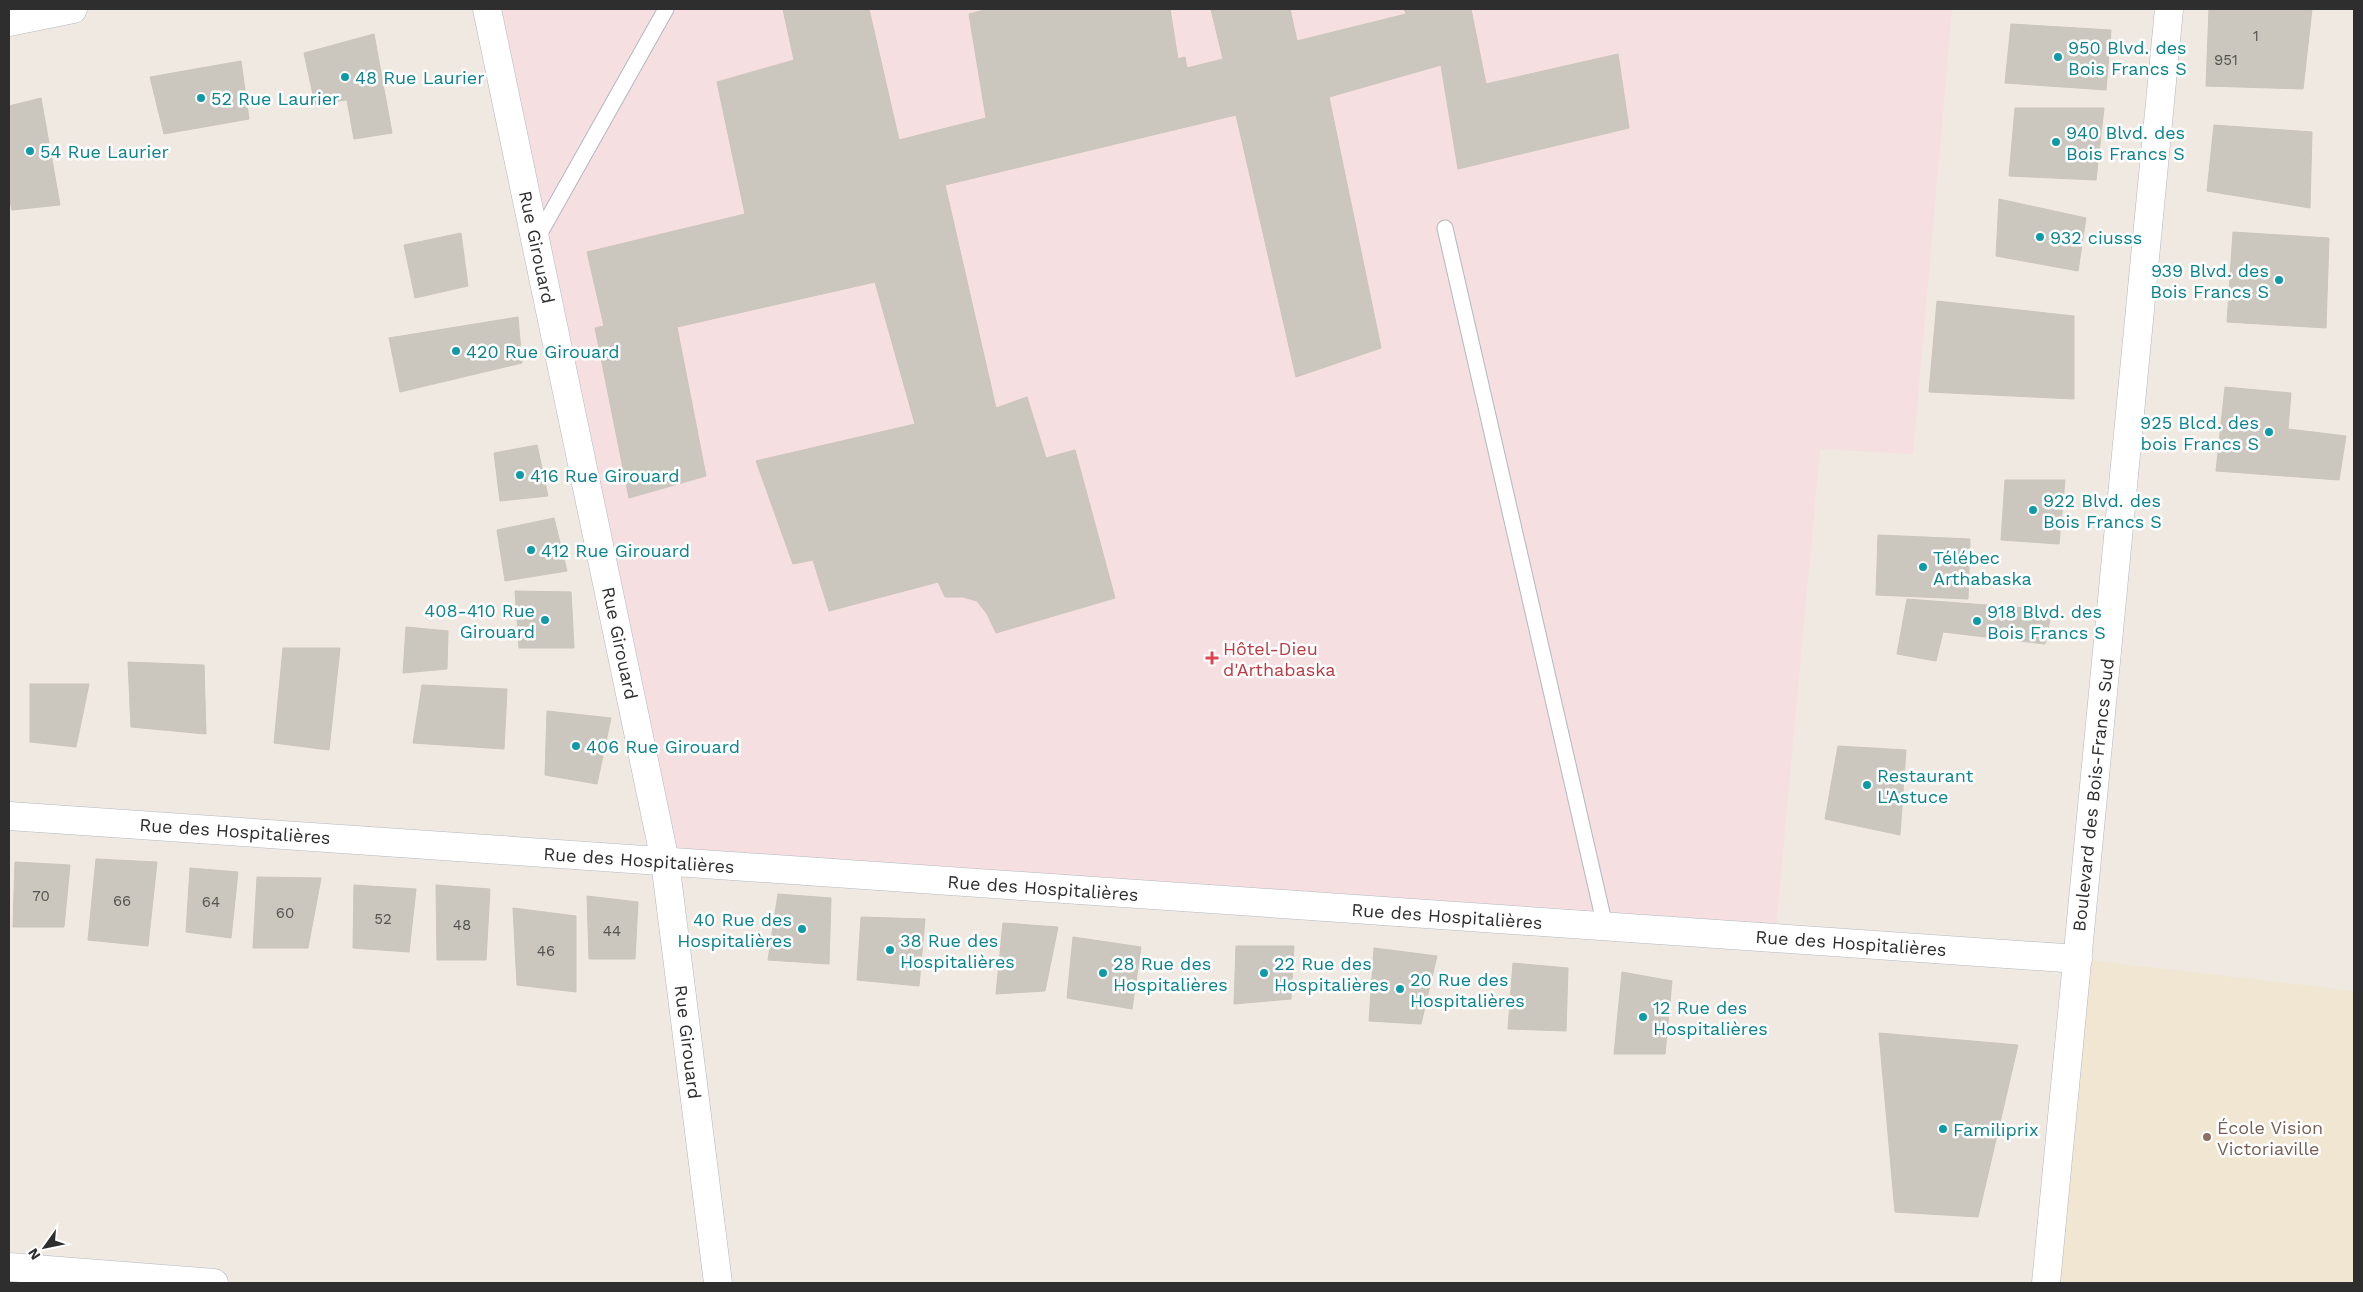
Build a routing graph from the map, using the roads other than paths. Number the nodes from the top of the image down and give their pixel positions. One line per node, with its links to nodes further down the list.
1 (72, 9): 5 (street)
2 (487, 9): 7 (street, Rue Girouard)
3 (666, 9): 7 (lane)
4 (2169, 9): 11 (street, Boulevard des Bois-Francs Sud)
5 (9, 22)
6 (1445, 228): 10 (lane)
7 (536, 242): 9 (street, Rue Girouard)
8 (9, 816): 9 (street, Rue des Hospitalières)
9 (666, 862): 10 (street, Rue des Hospitalières); 15 (street, Rue Girouard)
10 (1605, 926): 11 (street, Rue des Hospitalières)
11 (2078, 959): 16 (street, Boulevard des Bois-Francs Sud)
12 (9, 1268): 13 (street)
13 (157, 1281): 14 (street)
14 (214, 1283)
15 (718, 1283)
16 (2046, 1283)

